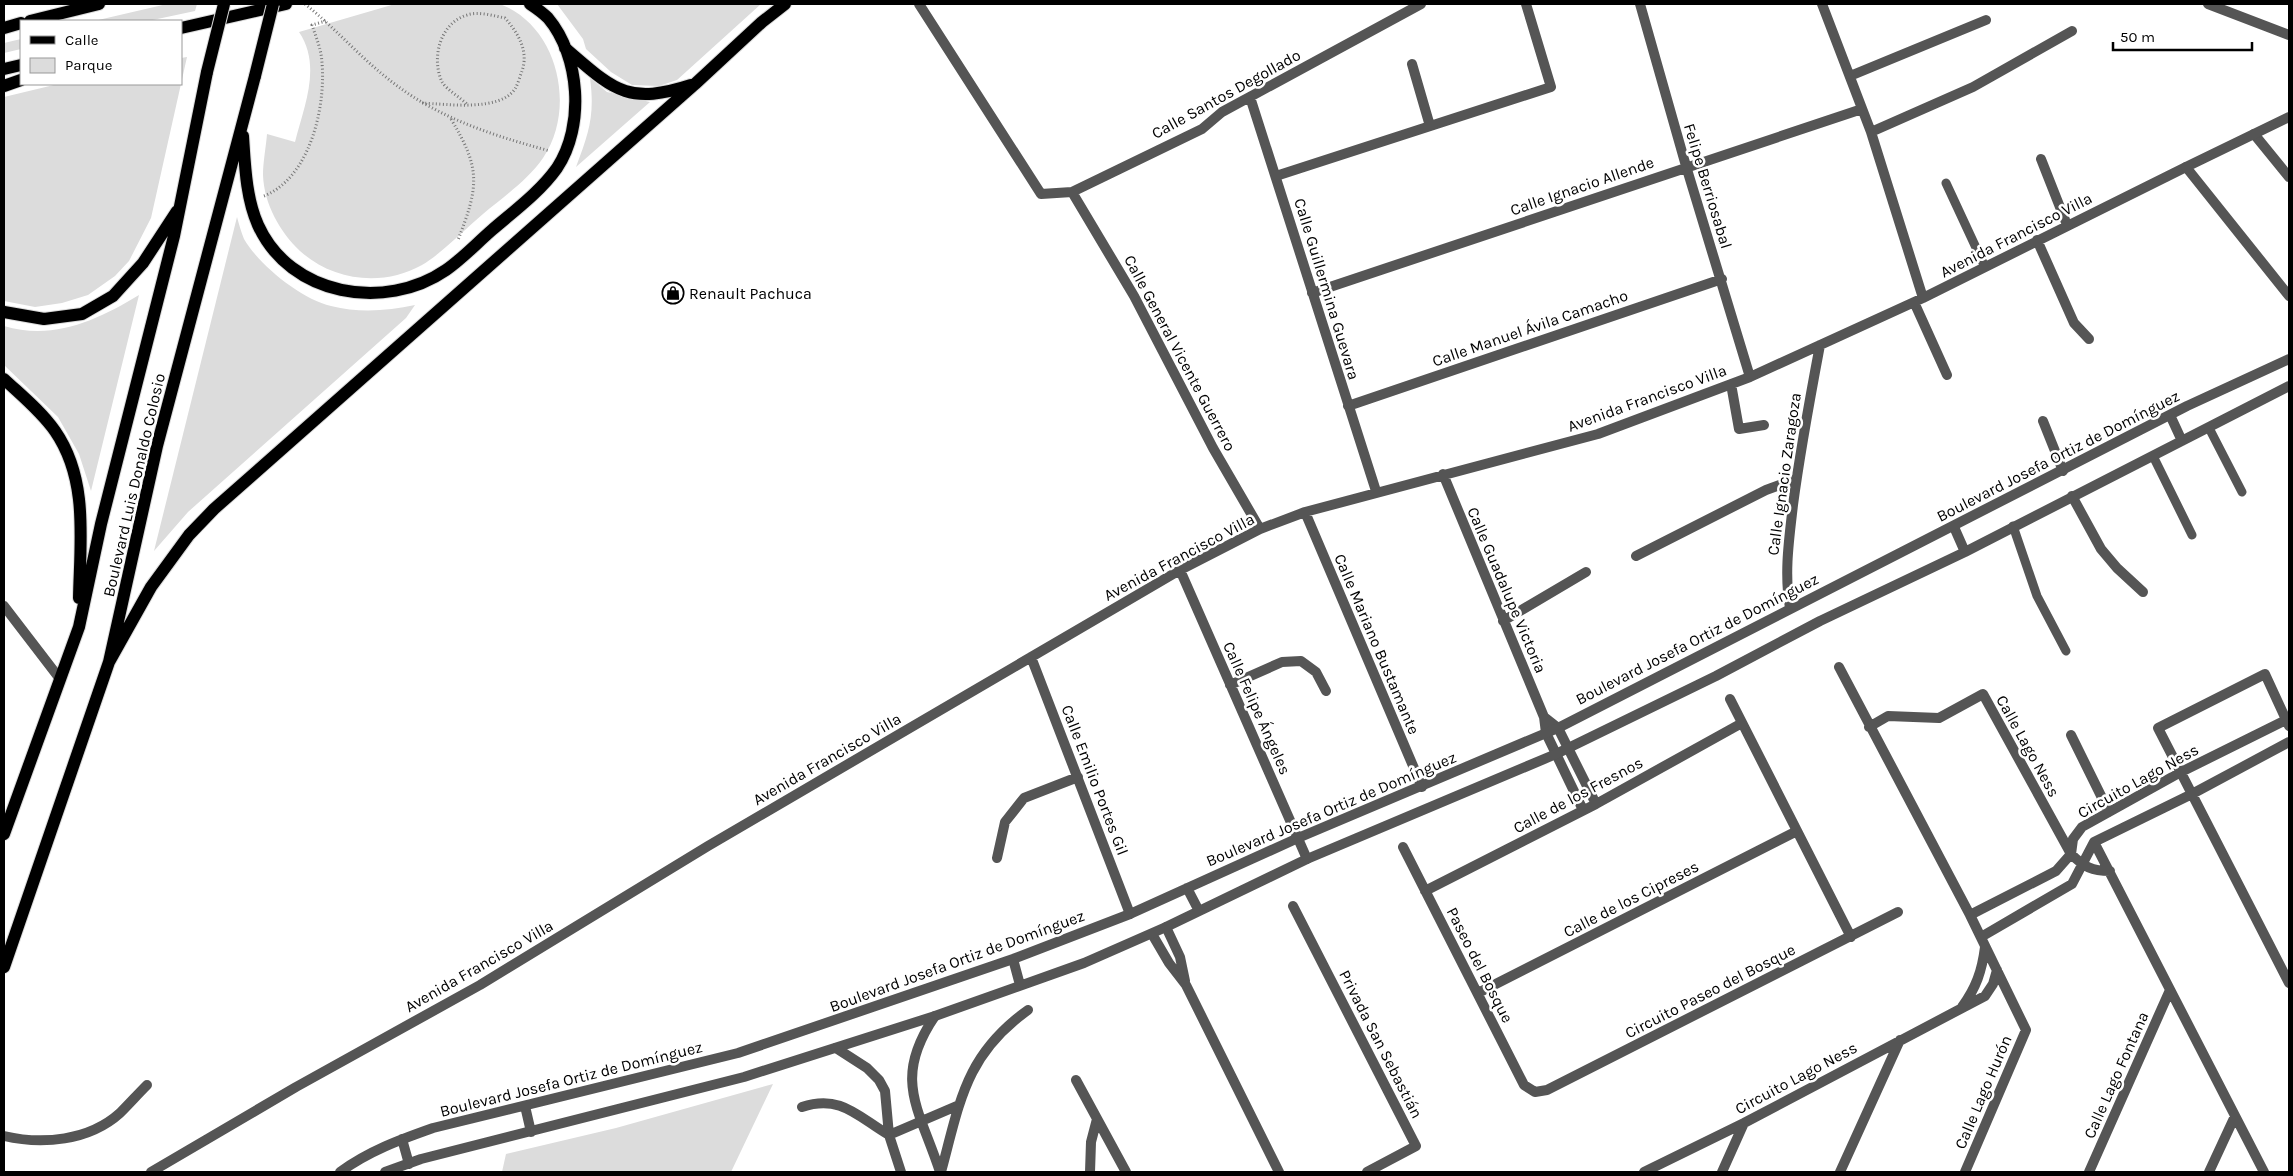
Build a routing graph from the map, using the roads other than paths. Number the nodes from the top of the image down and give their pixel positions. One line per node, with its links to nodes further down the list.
1 (99, 4): 13 (main road)
2 (224, 4): 42 (main road, Boulevard Luis Donaldo Colosio, bridge)
3 (272, 4): 31 (main road, Boulevard Luis Donaldo Colosio, bridge)
4 (286, 4): 17 (main road)
5 (530, 4): 20 (main road)
6 (786, 4): 26 (main road)
7 (919, 4): 41 (street, Calle Santos Degollado)
8 (1421, 4): 28 (street, Calle Santos Degollado)
9 (1526, 4): 32 (street)
10 (1640, 4): 36 (street, Felipe Berriosabal)
11 (1822, 4): 24 (street)
12 (2208, 4): 19 (street)
13 (34, 20)
14 (1986, 20): 24 (street)
15 (20, 23): 16 (main road)
16 (4, 28)
17 (182, 28)
18 (2072, 31): 33 (street)
19 (2289, 35)
20 (565, 48): 26 (main road); 31 (main road)
21 (1412, 64): 32 (street)
22 (20, 65): 23 (main road)
23 (4, 69)
24 (1850, 76): 29 (street)
25 (20, 80): 27 (main road)
26 (695, 84): 88 (main road)
27 (4, 86)
28 (1250, 96): 38 (street, Calle Guillermina Guevara); 41 (street, Calle Santos Degollado)
29 (1862, 109): 33 (street); 36 (street, Calle Ignacio Allende)
30 (2289, 117): 34 (street, Avenida Francisco Villa)
31 (243, 126): 88 (main road, Boulevard Luis Donaldo Colosio)
32 (1430, 126): 38 (street)
33 (1871, 132): 49 (street)
34 (2254, 134): 37 (street, Avenida Francisco Villa); 39 (street)
35 (2041, 159): 43 (street)
36 (1686, 166): 46 (street, Felipe Berriosabal); 47 (street, Calle Ignacio Allende)
37 (2186, 167): 43 (street, Avenida Francisco Villa); 48 (street)
38 (1276, 176): 47 (street, Calle Guillermina Guevara)
39 (2289, 177)
40 (1946, 183): 45 (lane)
41 (1072, 192): 75 (street, Calle General Vicente Guerrero)
42 (181, 204): 50 (main road); 85 (main road, Boulevard Luis Donaldo Colosio)
43 (2067, 225): 44 (street, Avenida Francisco Villa)
44 (2038, 240): 45 (street, Avenida Francisco Villa); 51 (street)
45 (1985, 267): 49 (street, Avenida Francisco Villa)
46 (1722, 278): 55 (street, Felipe Berriosabal); 59 (street, Calle Manuel Ávila Camacho)
47 (1312, 293): 59 (street, Calle Guillermina Guevara)
48 (2289, 296)
49 (1918, 300): 52 (street, Avenida Francisco Villa); 54 (street)
50 (4, 312)
51 (2089, 340)
52 (1820, 345): 55 (street, Avenida Francisco Villa); 68 (street, Calle Ignacio Zaragoza)
53 (2289, 359): 60 (street, Boulevard Josefa Ortiz de Domínguez)
54 (1947, 375)
55 (1750, 376): 57 (street, Avenida Francisco Villa)
56 (4, 379): 85 (main road)
57 (1730, 384): 62 (street); 67 (street, Avenida Francisco Villa)
58 (2289, 386): 63 (street)
59 (1348, 406): 69 (street, Calle Guillermina Guevara)
60 (2170, 415): 64 (street); 66 (street, Boulevard Josefa Ortiz de Domínguez)
61 (2043, 421): 66 (street)
62 (1764, 425)
63 (2209, 428): 64 (street); 70 (lane)
64 (2182, 441): 65 (street)
65 (2153, 456): 71 (street); 76 (lane)
66 (2062, 471): 74 (street, Boulevard Josefa Ortiz de Domínguez)
67 (1443, 474): 69 (street, Avenida Francisco Villa); 84 (street, Calle Guadalupe Victoria)
68 (1796, 479): 78 (street); 83 (street, Calle Ignacio Zaragoza)
69 (1376, 491): 72 (street, Avenida Francisco Villa)
70 (2242, 492)
71 (2072, 496): 73 (street); 81 (street)
72 (1305, 512): 75 (street, Avenida Francisco Villa); 106 (street, Calle Mariano Bustamante)
73 (2013, 526): 77 (street); 86 (lane)
74 (1954, 527): 77 (street); 83 (street, Boulevard Josefa Ortiz de Domínguez)
75 (1260, 529): 79 (street, Avenida Francisco Villa)
76 (2192, 536)
77 (1965, 552): 102 (street)
78 (1636, 556)
79 (1180, 570): 87 (street, Avenida Francisco Villa); 91 (street, Calle Felipe Ángeles)
80 (1586, 572): 84 (street)
81 (2143, 592)
82 (4, 606): 90 (street)
83 (1790, 608): 98 (street, Boulevard Josefa Ortiz de Domínguez)
84 (1503, 621): 94 (street, Calle Guadalupe Victoria)
85 (79, 627): 90 (main road, Boulevard Luis Donaldo Colosio)
86 (2066, 651)
87 (1032, 656): 105 (street, Calle Emilio Portes Gil); 160 (street, Avenida Francisco Villa)
88 (110, 662): 133 (main road, Boulevard Luis Donaldo Colosio)
89 (1839, 667): 97 (street)
90 (60, 679): 112 (main road, Boulevard Luis Donaldo Colosio)
91 (1230, 685): 92 (street); 113 (street, Calle Felipe Ángeles)
92 (1326, 691)
93 (1730, 698): 95 (street)
94 (1544, 717): 98 (street, Calle Guadalupe Victoria); 99 (street, Calle Guadalupe Victoria)
95 (1742, 723): 108 (street, Calle de los Fresnos); 111 (street)
96 (2288, 723): 104 (street, Circuito Lago Ness); 104 (street)
97 (1869, 726): 116 (street, Calle Lago Ness); 127 (street)
98 (1558, 728): 99 (street, Boulevard Josefa Ortiz de Domínguez); 102 (street, Calle Guadalupe Victoria)
99 (1546, 733): 103 (street, Calle Guadalupe Victoria); 106 (street, Boulevard Josefa Ortiz de Domínguez)
100 (2071, 735): 110 (street)
101 (2289, 742): 107 (street, Circuito Lago Ness)
102 (1568, 748): 103 (street); 108 (street, Calle Guadalupe Victoria)
103 (1556, 754): 109 (street, Calle Guadalupe Victoria); 118 (street)
104 (2181, 772): 107 (street); 110 (street, Circuito Lago Ness)
105 (1078, 777): 117 (street); 126 (street, Calle Emilio Portes Gil)
106 (1422, 787): 113 (street, Boulevard Josefa Ortiz de Domínguez)
107 (2192, 794): 114 (street, Circuito Lago Ness); 135 (street)
108 (1596, 804): 109 (street, Calle de los Fresnos)
109 (1583, 810): 122 (street, Calle de los Fresnos)
110 (2109, 812): 116 (street, Circuito Lago Ness)
111 (1797, 830): 130 (street); 139 (street, Calle de los Cipreses)
112 (4, 834)
113 (1298, 838): 118 (street, Calle Felipe Ángeles); 121 (street, Boulevard Josefa Ortiz de Domínguez)
114 (2094, 842): 119 (street, Circuito Lago Ness); 120 (street, Circuito Lago Ness)
115 (1403, 847): 122 (street, Paseo del Bosque)
116 (2071, 854): 119 (street, Calle Lago Ness); 127 (street, Circuito Lago Ness)
117 (997, 858)
118 (1307, 859): 124 (street)
119 (2081, 864): 120 (street, Calle Lago Ness); 131 (street, Circuito Lago Ness)
120 (2110, 871): 138 (street, Circuito Lago Ness)
121 (1187, 888): 124 (street); 126 (street, Boulevard Josefa Ortiz de Domínguez)
122 (1426, 891): 139 (street, Paseo del Bosque)
123 (1293, 906): 168 (street, Privada San Sebastián)
124 (1199, 910): 128 (street)
125 (1898, 912): 130 (street, Circuito Paseo del Bosque)
126 (1130, 914): 132 (street, Boulevard Josefa Ortiz de Domínguez)
127 (1970, 915): 131 (street)
128 (1166, 927): 129 (street); 136 (street)
129 (1152, 934): 136 (street); 137 (street)
130 (1851, 937): 147 (street, Circuito Paseo del Bosque)
131 (1983, 942): 134 (street); 141 (street)
132 (1013, 959): 137 (street); 149 (street, Boulevard Josefa Ortiz de Domínguez)
133 (4, 967)
134 (1996, 970): 141 (street, Circuito Lago Ness); 172 (street, Calle Lago Hurón)
135 (2289, 983)
136 (1186, 984): 167 (street)
137 (1020, 985): 142 (street)
138 (2170, 990): 151 (street, Circuito Lago Ness); 173 (street, Calle Lago Fontana)
139 (1478, 993): 147 (street, Paseo del Bosque)
140 (1028, 1010): 148 (street)
141 (1961, 1010): 143 (street, Circuito Lago Ness)
142 (934, 1016): 144 (street); 153 (street)
143 (1900, 1040): 154 (street, Circuito Lago Ness); 171 (street)
144 (836, 1048): 155 (street); 156 (street)
145 (1076, 1080): 152 (street)
146 (147, 1085): 157 (street)
147 (1535, 1092)
148 (959, 1105): 153 (street); 164 (street)
149 (526, 1106): 155 (street); 158 (street, Boulevard Josefa Ortiz de Domínguez)
150 (802, 1107): 156 (street)
151 (2235, 1116): 174 (street); 175 (street, Circuito Lago Ness)
152 (1097, 1119): 165 (street); 166 (street)
153 (922, 1120): 156 (street); 164 (street)
154 (1744, 1123): 169 (street, Circuito Lago Ness); 170 (street)
155 (531, 1132): 159 (street)
156 (889, 1135): 163 (street)
157 (4, 1136)
158 (402, 1139): 159 (street); 161 (street, Boulevard Josefa Ortiz de Domínguez)
159 (409, 1164): 162 (street)
160 (151, 1172)
161 (340, 1172)
162 (386, 1172)
163 (901, 1172)
164 (941, 1172)
165 (1090, 1172)
166 (1126, 1172)
167 (1279, 1172)
168 (1367, 1172)
169 (1644, 1172)
170 (1722, 1172)
171 (1840, 1172)
172 (1964, 1172)
173 (2089, 1172)
174 (2209, 1172)
175 (2264, 1172)

